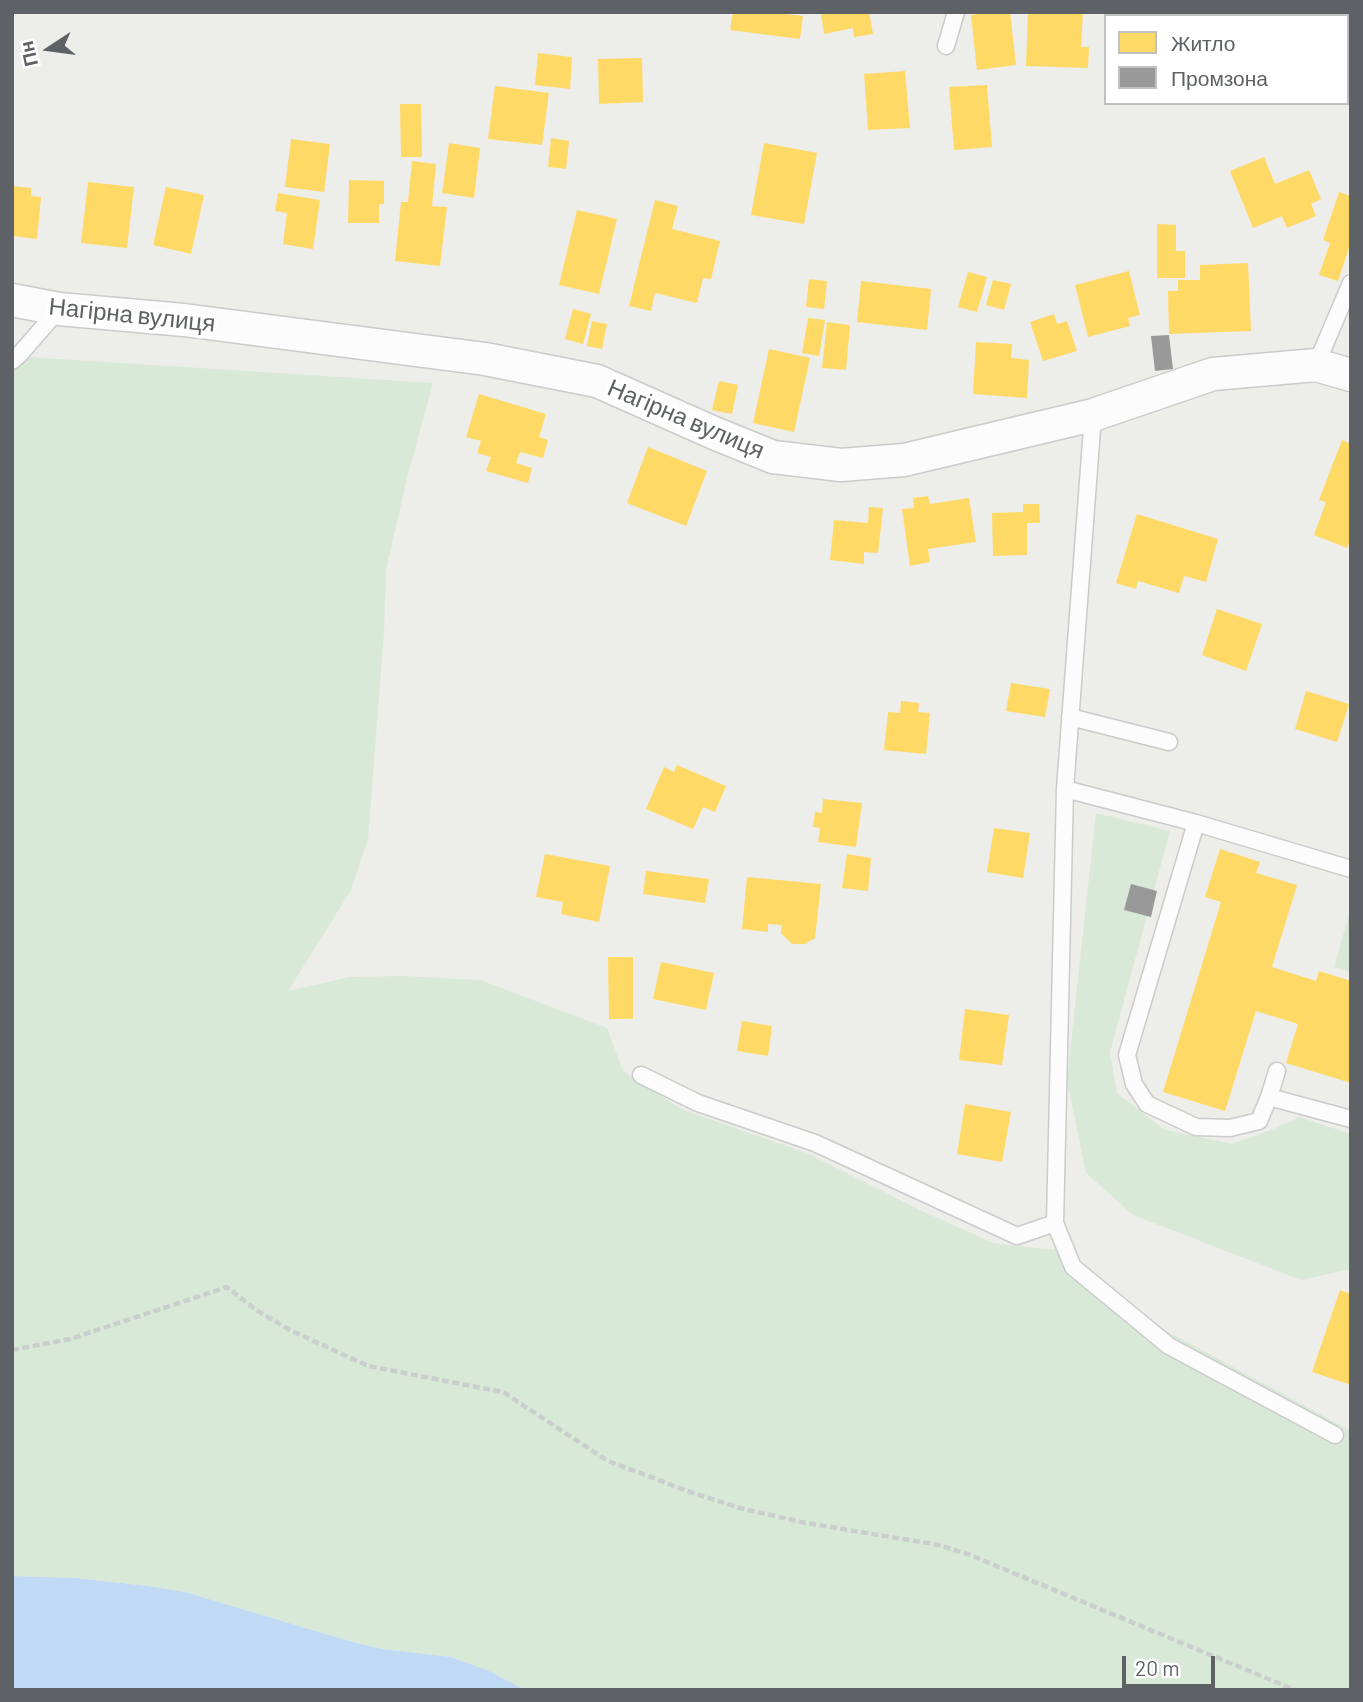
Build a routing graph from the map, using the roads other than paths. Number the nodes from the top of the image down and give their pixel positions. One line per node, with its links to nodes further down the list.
1 (957, 12): 2 (lane)
2 (946, 46)
3 (1351, 283): 7 (lane)
4 (12, 300): 5 (street, Нагірна вулиця)
5 (59, 309): 6 (lane); 9 (street, Нагірна вулиця)
6 (12, 361)
7 (1315, 365): 8 (street, Нагірна вулиця); 9 (street, Нагірна вулиця)
8 (1351, 375)
9 (1093, 415): 10 (lane)
10 (1070, 717): 11 (lane); 12 (lane)
11 (1169, 742)
12 (1065, 789): 13 (lane); 19 (lane)
13 (1196, 823): 14 (lane); 17 (lane)
14 (1351, 869)
15 (1277, 1072): 17 (lane)
16 (641, 1075): 19 (lane)
17 (1269, 1097): 18 (lane)
18 (1351, 1119)
19 (1055, 1223): 20 (lane)
20 (1335, 1435)

